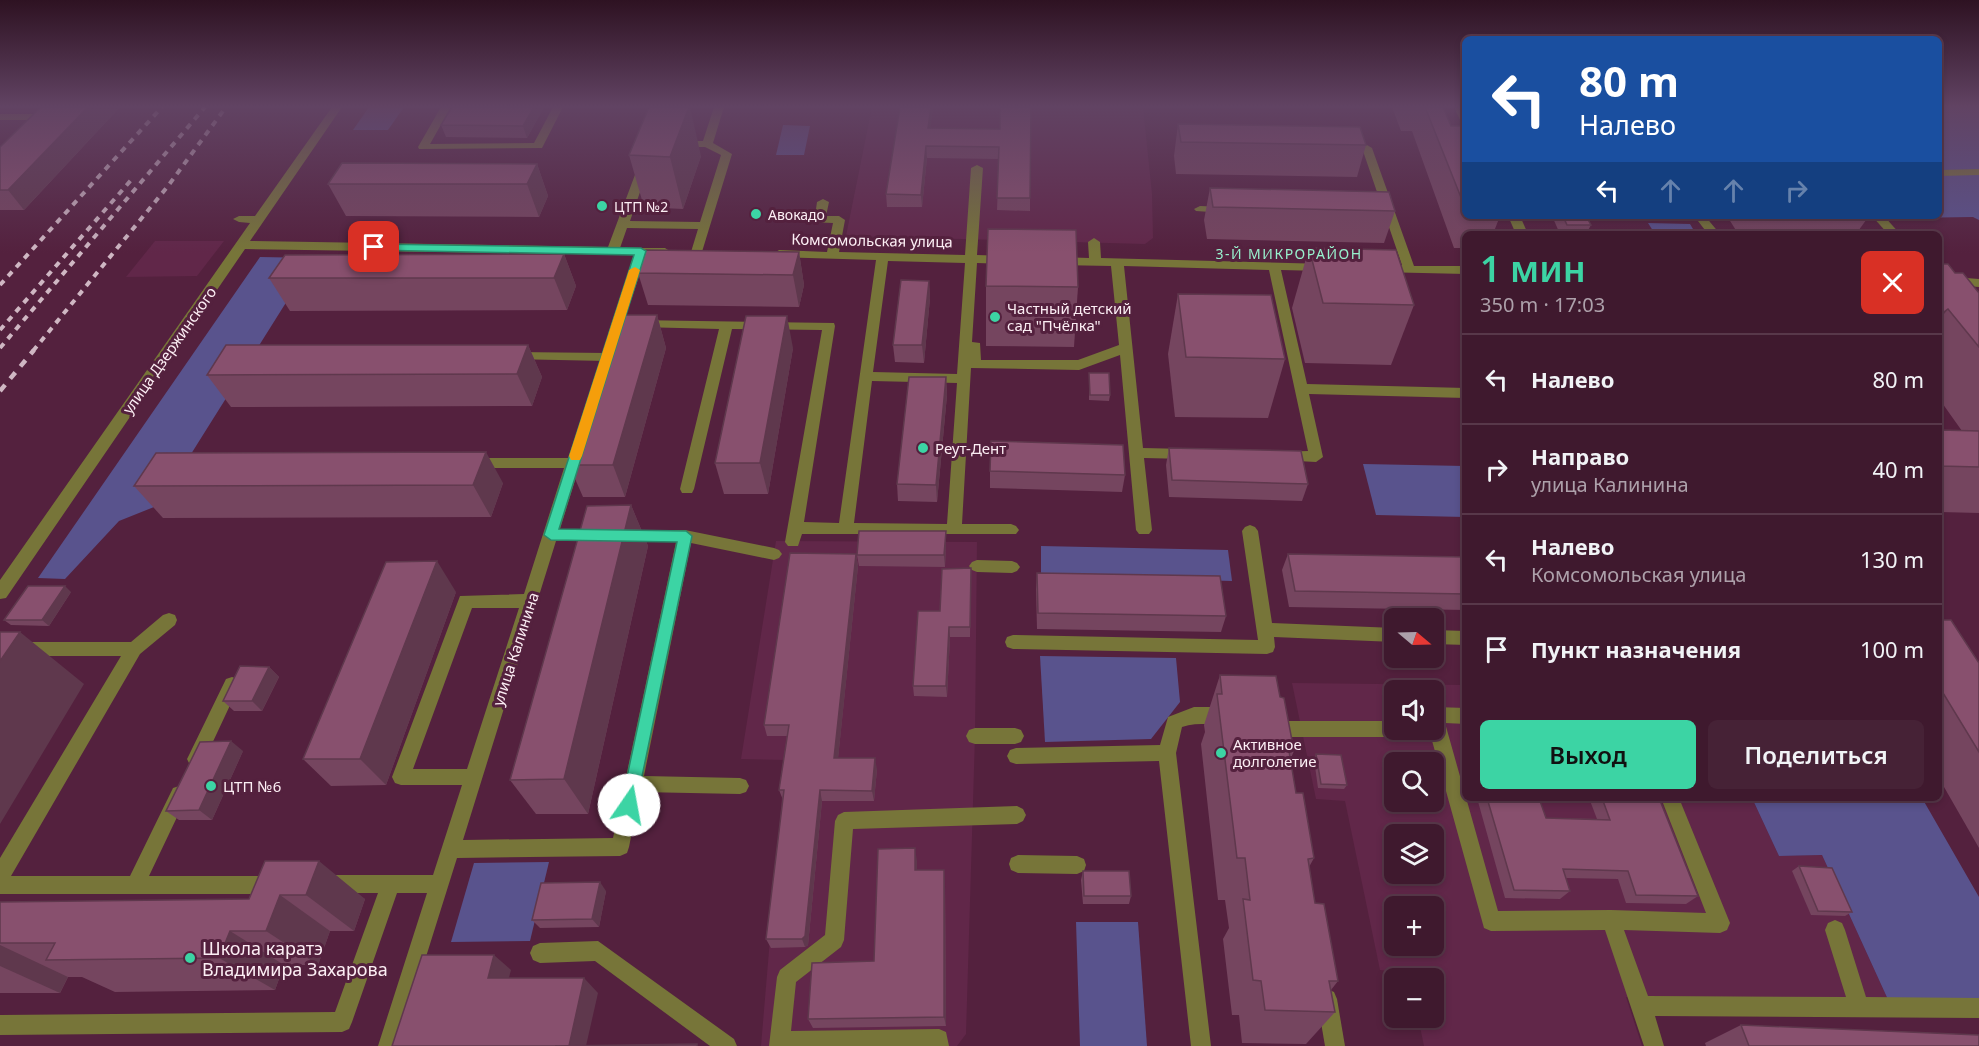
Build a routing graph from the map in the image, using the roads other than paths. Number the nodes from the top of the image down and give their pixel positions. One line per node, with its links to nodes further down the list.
1 (303, 156): 16 (street, улица Дзержинского)
2 (647, 156): 17 (street)
3 (726, 156): 18 (street)
4 (1369, 156): 38 (street)
5 (977, 168): 30 (street)
6 (1979, 172): 7 (street)
7 (1942, 173)
8 (823, 202): 13 (street)
9 (1200, 209): 10 (street)
10 (1236, 210)
11 (786, 218): 13 (street)
12 (239, 219): 16 (street)
13 (820, 219): 28 (street)
14 (1702, 219): 19 (street)
15 (1881, 219): 20 (street)
16 (259, 220): 22 (street, улица Дзержинского)
17 (622, 224): 18 (street); 23 (street)
18 (705, 226): 25 (street)
19 (1712, 231)
20 (1891, 231)
21 (1094, 242): 33 (street)
22 (242, 245): 23 (street); 67 (street, улица Дзержинского)
23 (613, 251): 24 (street)
24 (641, 251): 25 (street); 42 (street)
25 (685, 252): 26 (street)
26 (715, 253)
27 (762, 254): 28 (street, Комсомольская улица)
28 (832, 255): 29 (street, Комсомольская улица)
29 (882, 256): 30 (street, Комсомольская улица); 46 (street)
30 (975, 259): 31 (street, Комсомольская улица); 44 (street); 47 (street)
31 (1026, 260)
32 (1049, 261): 33 (street)
33 (1095, 262): 34 (street)
34 (1117, 262): 35 (street); 44 (street)
35 (1274, 266): 36 (street); 48 (street)
36 (1330, 267)
37 (1364, 268): 38 (street)
38 (1409, 269): 39 (street)
39 (1462, 270)
40 (1942, 280): 41 (street)
41 (1979, 283)
42 (618, 323): 43 (street); 45 (street)
43 (727, 324): 56 (street); 57 (street)
44 (1125, 348): 51 (street)
45 (502, 356)
46 (866, 376): 47 (street); 57 (street)
47 (963, 379): 58 (street)
48 (1301, 389): 49 (street); 53 (street)
49 (1462, 393)
50 (583, 434): 55 (street, улица Калинина)
51 (1136, 453): 52 (street); 60 (street)
52 (1196, 454)
53 (1268, 456)
54 (453, 463): 55 (street)
55 (574, 463): 62 (street, улица Калинина)
56 (687, 489)
57 (846, 528): 58 (street)
58 (954, 529): 59 (street)
59 (1011, 530)
60 (1144, 530)
61 (1250, 531): 70 (street)
62 (551, 535): 63 (street); 68 (street, улица Калинина)
63 (686, 536): 64 (street); 91 (street)
64 (774, 554)
65 (977, 566): 66 (street)
66 (1012, 567)
67 (0, 593)
68 (530, 601): 90 (street, улица Калинина); 90 (street)
69 (169, 620): 76 (street)
70 (1265, 630): 71 (street); 74 (street)
71 (1384, 635)
72 (1444, 637): 73 (street)
73 (1462, 638)
74 (1013, 642)
75 (0, 649): 76 (street)
76 (134, 649): 98 (street)
77 (239, 670): 101 (street)
78 (1444, 715): 81 (street)
79 (1241, 716): 87 (street)
80 (1265, 716): 82 (street)
81 (1462, 716)
82 (1279, 729): 83 (street); 88 (street)
83 (1384, 729)
84 (975, 736): 85 (street)
85 (1015, 736)
86 (1441, 740): 103 (street)
87 (1167, 753): 89 (street); 115 (street)
88 (1284, 753)
89 (1016, 756)
90 (474, 777): 95 (street, улица Калинина)
91 (634, 784): 92 (street); 95 (street)
92 (740, 786)
93 (1671, 801): 103 (street)
94 (1017, 815): 111 (street)
95 (451, 849): 102 (street, улица Калинина)
96 (1018, 864): 97 (street)
97 (1077, 865)
98 (0, 876)
99 (391, 884): 101 (street); 102 (street); 110 (street)
100 (0, 885): 101 (street)
101 (135, 885)
102 (440, 885): 112 (street, улица Калинина)
103 (1611, 920): 107 (street)
104 (1835, 930): 108 (street)
105 (540, 953): 113 (street)
106 (1323, 976): 116 (street)
107 (1641, 1006): 108 (street); 117 (street)
108 (1859, 1007): 109 (street)
109 (1979, 1008)
110 (0, 1025)
111 (779, 1044): 114 (street)
112 (388, 1046)
113 (727, 1046)
114 (939, 1046)
115 (1201, 1046)
116 (1335, 1046)
117 (1654, 1046)

